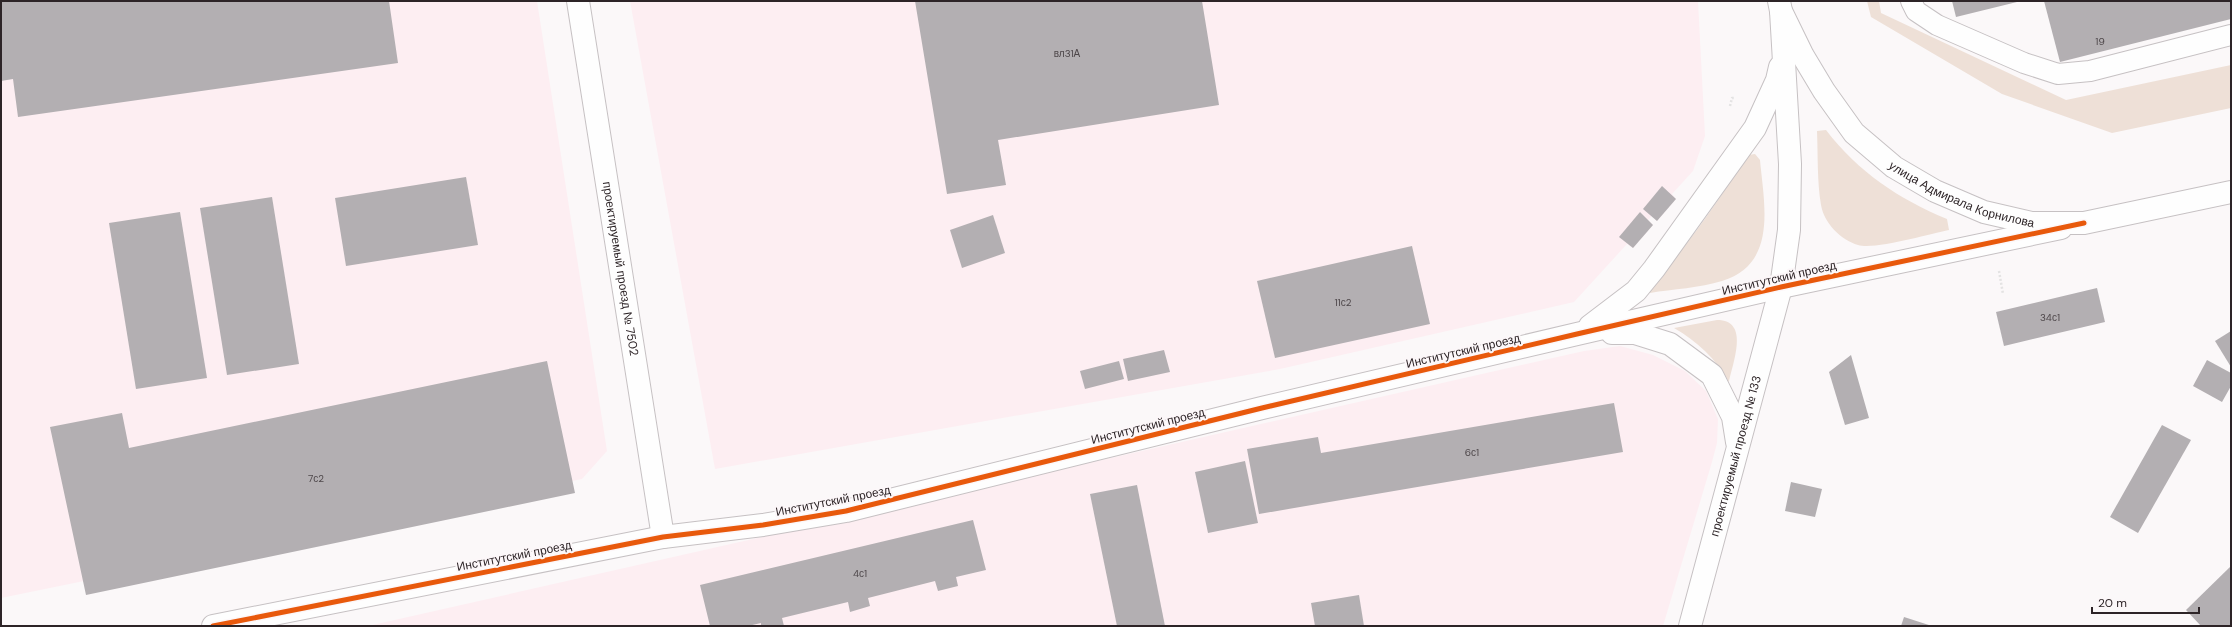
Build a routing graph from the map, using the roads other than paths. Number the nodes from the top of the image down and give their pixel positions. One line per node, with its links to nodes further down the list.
1 (578, 1): 11 (street, проектируемый проезд № 7502)
2 (1911, 1): 4 (lane)
3 (1780, 6): 5 (street, проектируемый проезд № 133); 7 (street, улица Адмирала Корнилова)
4 (2231, 36)
5 (1784, 50): 8 (street, проектируемый проезд № 133); 9 (street)
6 (2231, 192): 7 (street, улица Адмирала Корнилова)
7 (2084, 223): 8 (street, Институтский проезд)
8 (1781, 287): 9 (street, Институтский проезд); 10 (street, проектируемый проезд № 133)
9 (1577, 334): 10 (street); 11 (street, Институтский проезд)
10 (1738, 448): 13 (street, проектируемый проезд № 133)
11 (663, 537): 12 (street, Институтский проезд)
12 (213, 626)
13 (1690, 626)

